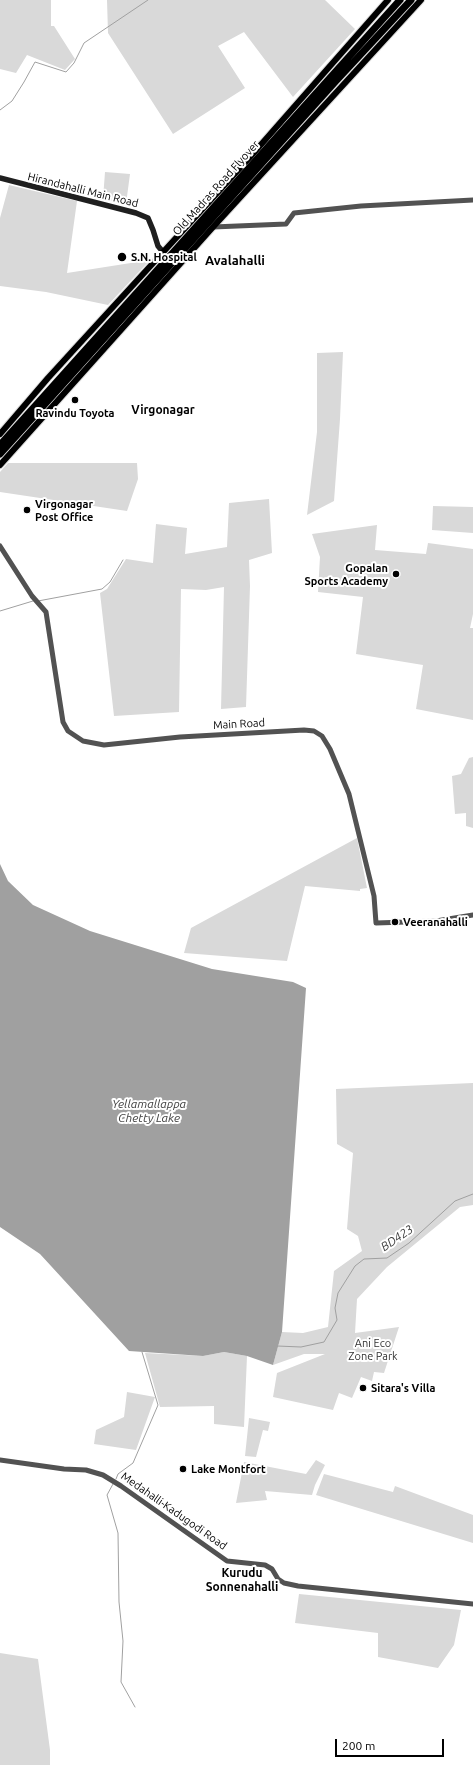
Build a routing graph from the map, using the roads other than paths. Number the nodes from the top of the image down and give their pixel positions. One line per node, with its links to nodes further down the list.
1 (388, 0): 10 (main road)
2 (411, 0): 5 (highway, Old Madras Road Flyover)
3 (420, 0): 5 (main road)
4 (398, 1): 6 (highway, Old Madras Road Flyover)
5 (405, 11): 6 (highway, Old Madras Road Flyover); 9 (main road)
6 (290, 126): 11 (highway, Old Madras Road Flyover)
7 (0, 178): 10 (main road, Hirandahalli Main Road)
8 (473, 200): 9 (street)
9 (213, 227): 16 (main road)
10 (162, 252): 12 (main road)
11 (76, 365): 12 (highway, Old Madras Road Flyover); 15 (highway)
12 (17, 421): 13 (main road); 14 (highway, Old Madras Road Flyover)
13 (0, 434)
14 (0, 445)
15 (0, 454)
16 (0, 465)
17 (0, 546): 18 (street, Main Road)
18 (473, 915)
19 (0, 1460): 20 (street, Medahalli-Kadugodi Road)
20 (473, 1604)

